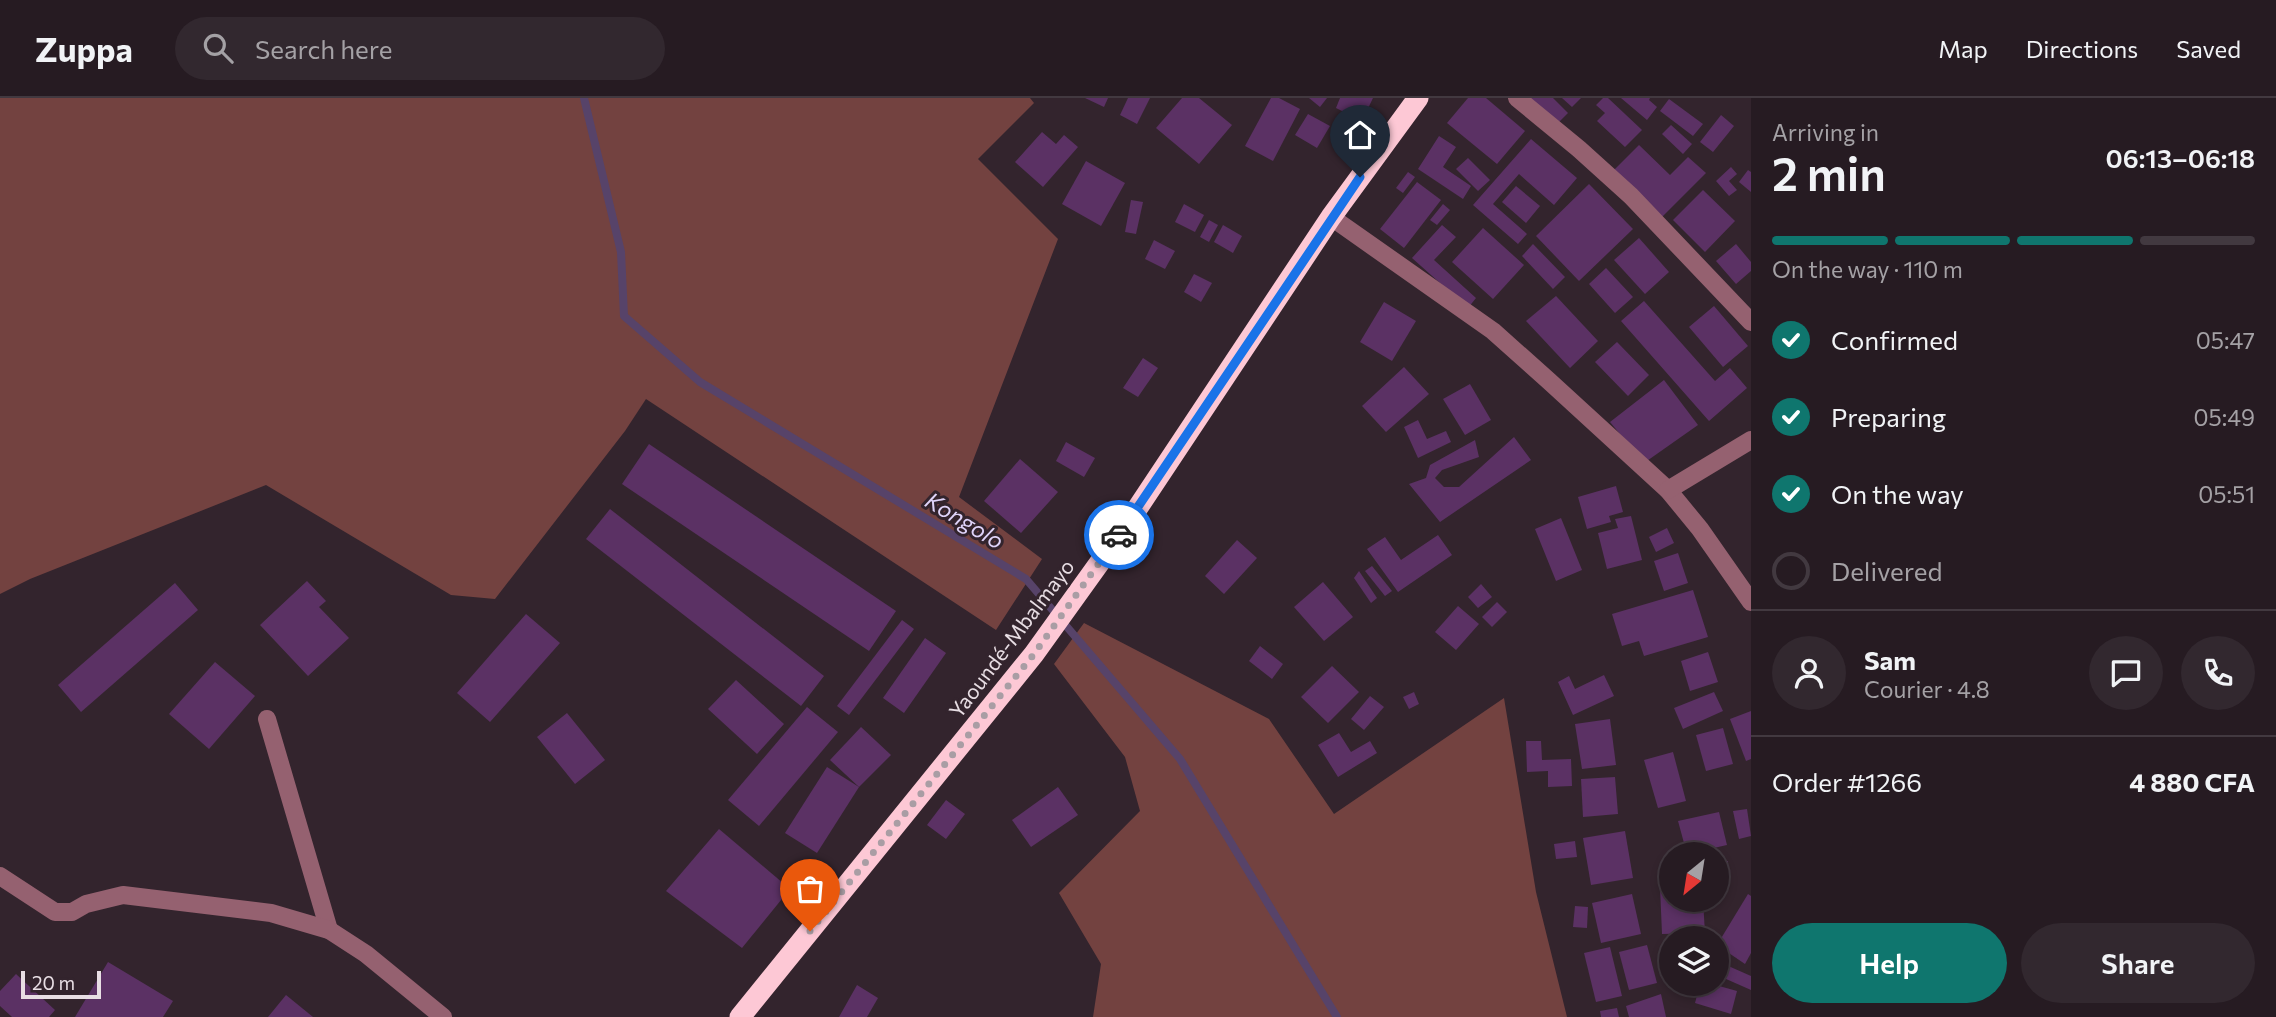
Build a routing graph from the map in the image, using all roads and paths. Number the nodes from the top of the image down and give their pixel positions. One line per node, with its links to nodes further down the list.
1 (1418, 98): 3 (highway, Yaoundé-Mbalmayo)
2 (1517, 98): 4 (street)
3 (1331, 217): 6 (street); 12 (highway, Yaoundé-Mbalmayo)
4 (1751, 323)
5 (1751, 440): 6 (street)
6 (1668, 491): 7 (street)
7 (1751, 601)
8 (267, 719): 10 (street)
9 (0, 877): 10 (street)
10 (329, 930): 11 (street)
11 (443, 1017)
12 (740, 1017)

